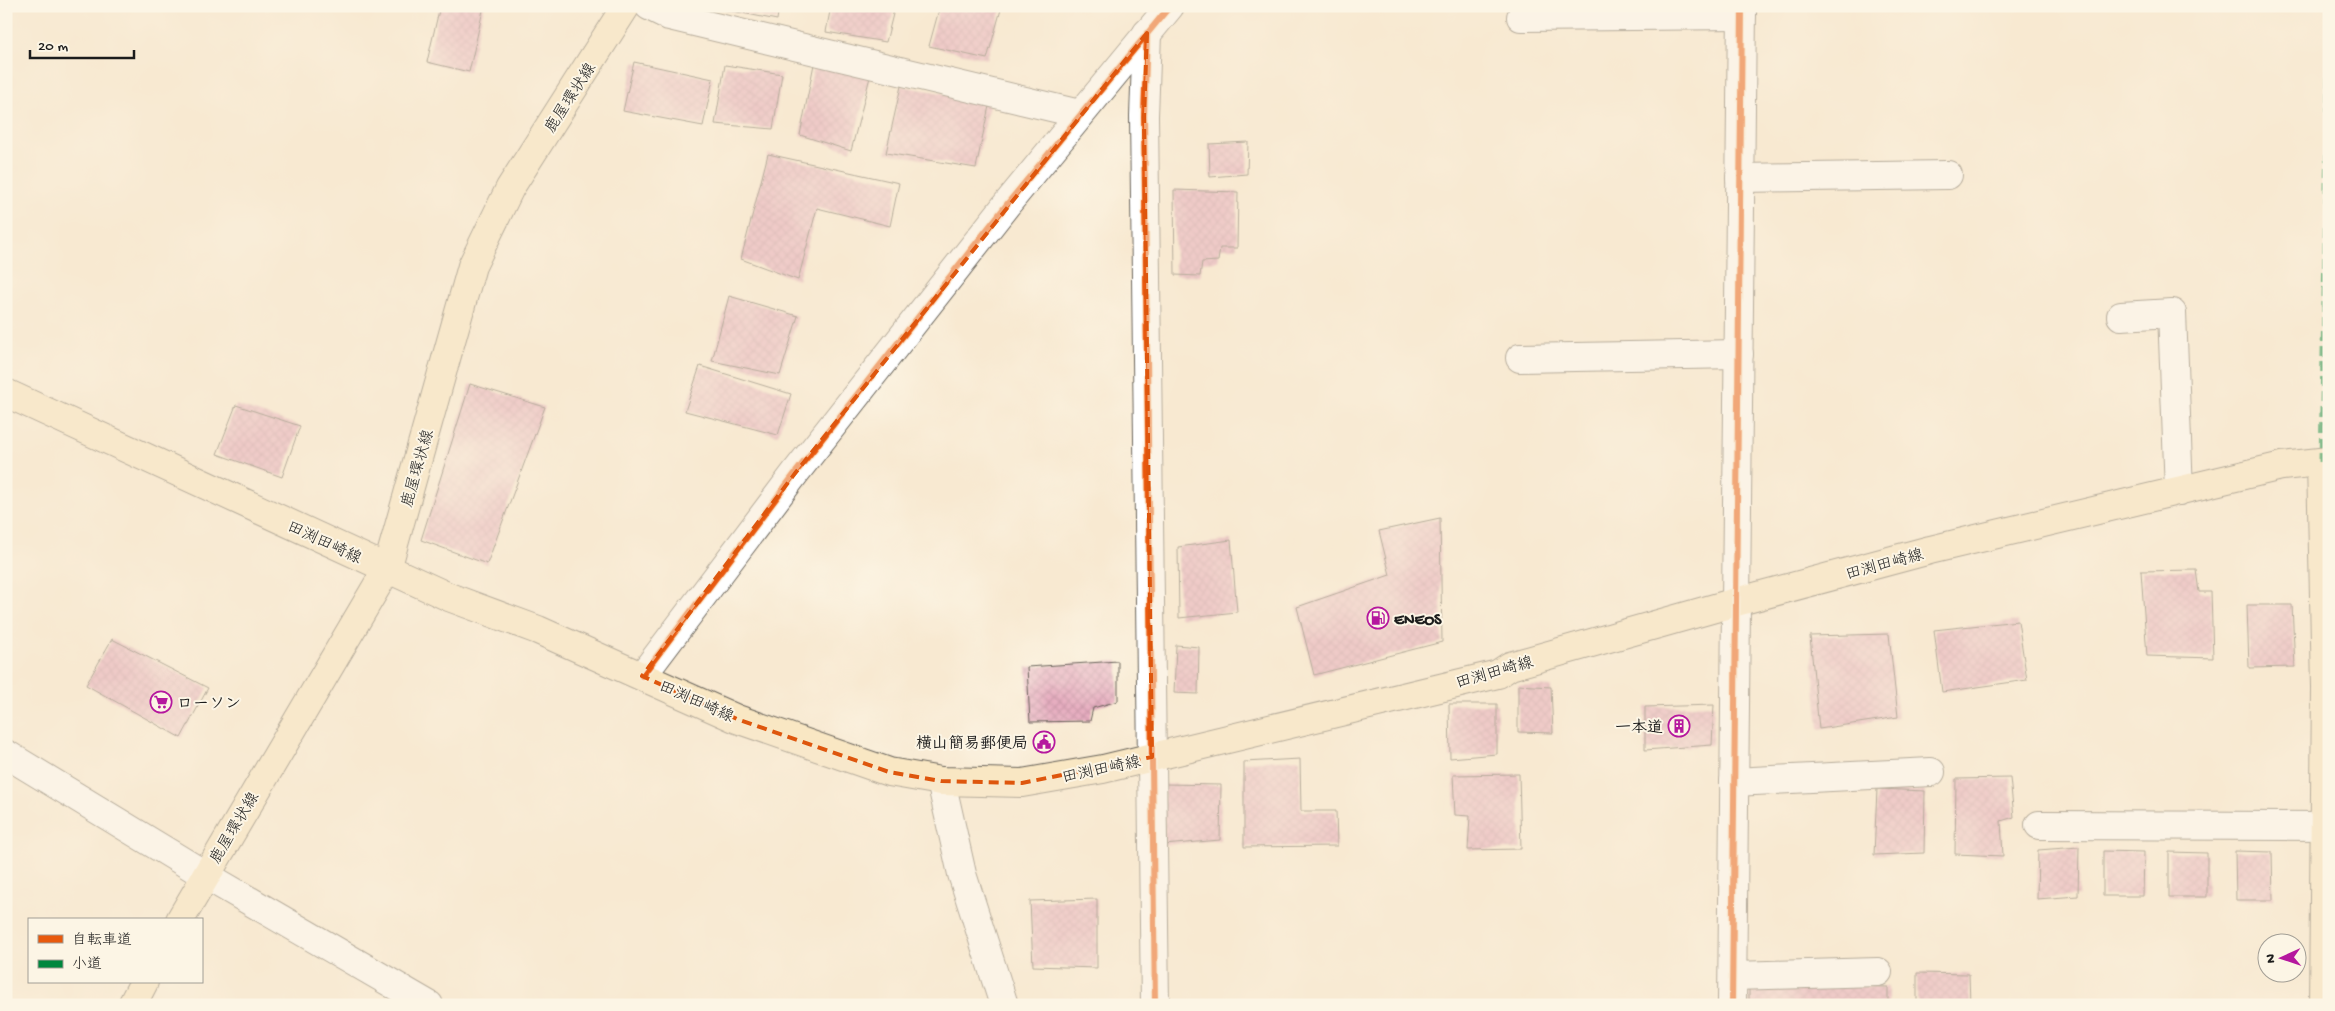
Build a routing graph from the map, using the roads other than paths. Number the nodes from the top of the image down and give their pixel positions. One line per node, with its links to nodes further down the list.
1 (626, 6): 16 (main road, 鹿屋環状線)
2 (649, 6): 7 (street)
3 (1170, 6): 6 (street)
4 (1742, 10): 5 (street); 9 (street)
5 (1521, 17)
6 (1148, 33): 7 (street); 21 (street)
7 (1080, 114): 19 (street)
8 (1948, 175): 9 (street)
9 (1740, 178): 11 (street)
10 (2120, 316): 15 (street)
11 (1738, 354): 12 (street); 18 (street)
12 (1520, 358)
13 (6, 393): 16 (main road, 田渕田崎線)
14 (2325, 462): 15 (main road, 田渕田崎線); 17 (main road)
15 (2179, 491): 18 (main road, 田渕田崎線)
16 (387, 569): 19 (main road, 田渕田崎線); 27 (main road, 鹿屋環状線)
17 (2326, 596): 26 (main road)
18 (1736, 602): 21 (main road, 田渕田崎線); 24 (street)
19 (642, 676): 23 (main road, 田渕田崎線)
20 (6, 754): 27 (street)
21 (1152, 757): 23 (main road, 田渕田崎線); 35 (street)
22 (1931, 772): 24 (street)
23 (941, 781): 34 (street)
24 (1734, 782): 30 (street)
25 (2039, 825): 26 (street)
26 (2327, 826): 37 (main road)
27 (205, 875): 28 (main road, 鹿屋環状線); 33 (street)
28 (181, 918)
29 (1878, 972): 30 (street)
30 (1732, 976): 36 (street)
31 (143, 984): 32 (main road)
32 (132, 1005)
33 (429, 1005)
34 (1004, 1005)
35 (1155, 1005)
36 (1732, 1005)
37 (2323, 1005)

